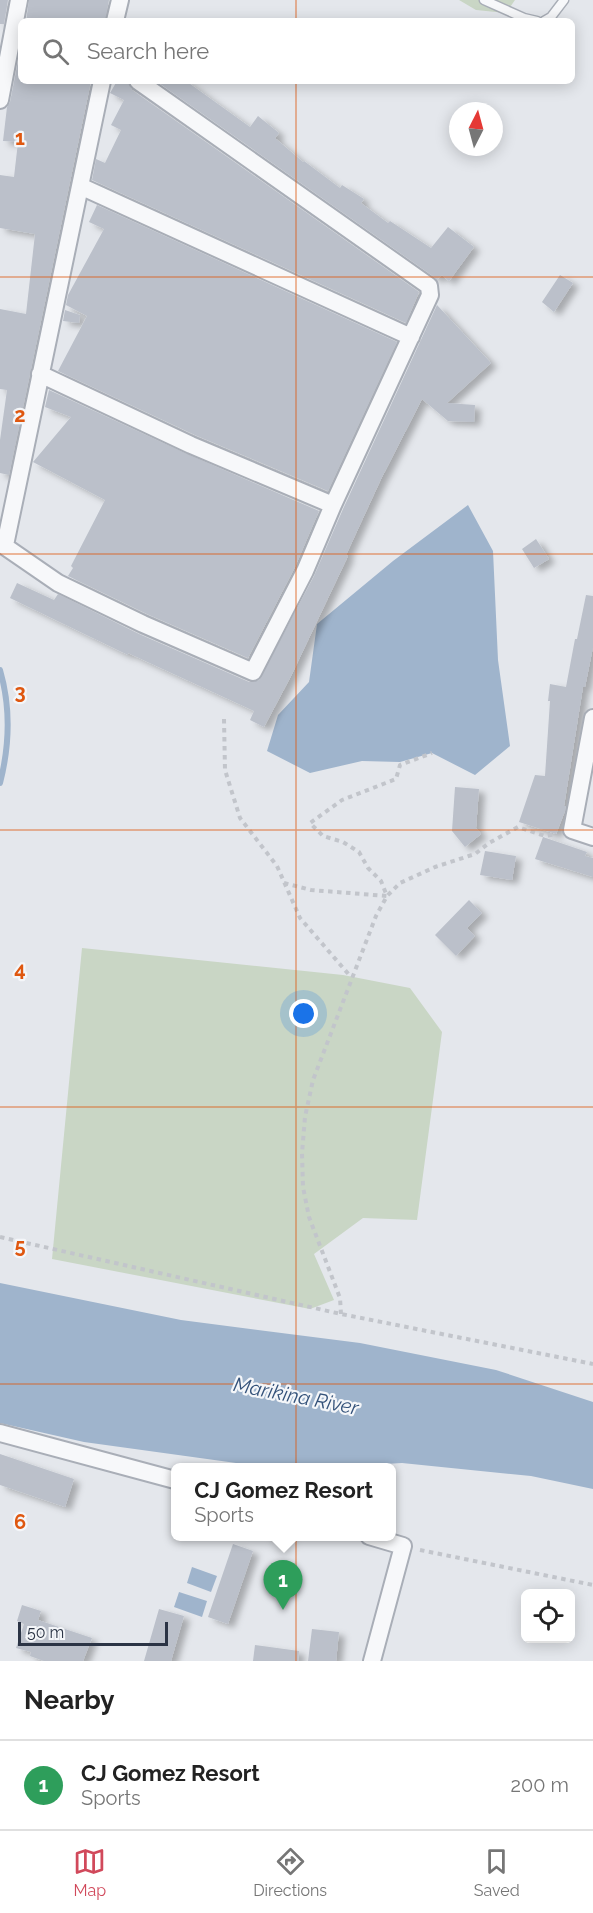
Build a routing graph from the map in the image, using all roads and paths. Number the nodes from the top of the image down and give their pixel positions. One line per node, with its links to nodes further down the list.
1 (19, 0): 10 (street)
2 (120, 0): 5 (street)
3 (484, 0): 6 (lane)
4 (564, 0): 7 (lane)
5 (116, 18)
6 (524, 18)
7 (549, 18)
8 (101, 84): 11 (street)
9 (142, 84): 12 (street)
10 (0, 100)
11 (80, 186): 12 (street); 13 (street)
12 (411, 337): 14 (street)
13 (40, 374): 14 (street); 15 (street)
14 (333, 505): 15 (street)
15 (3, 544)
16 (593, 718): 19 (street)
17 (224, 719): 21 (path)
18 (432, 753): 22 (path)
19 (572, 830): 20 (street); 22 (path)
20 (593, 837)
21 (284, 883): 22 (path); 23 (path)
22 (387, 896): 23 (path)
23 (351, 977): 25 (path)
24 (0, 1237): 25 (path)
25 (341, 1314): 26 (path)
26 (593, 1364)
27 (0, 1434): 28 (street)
28 (171, 1479)
29 (386, 1541): 30 (street)
30 (404, 1546): 31 (path); 32 (street)
31 (593, 1585)
32 (372, 1661)

